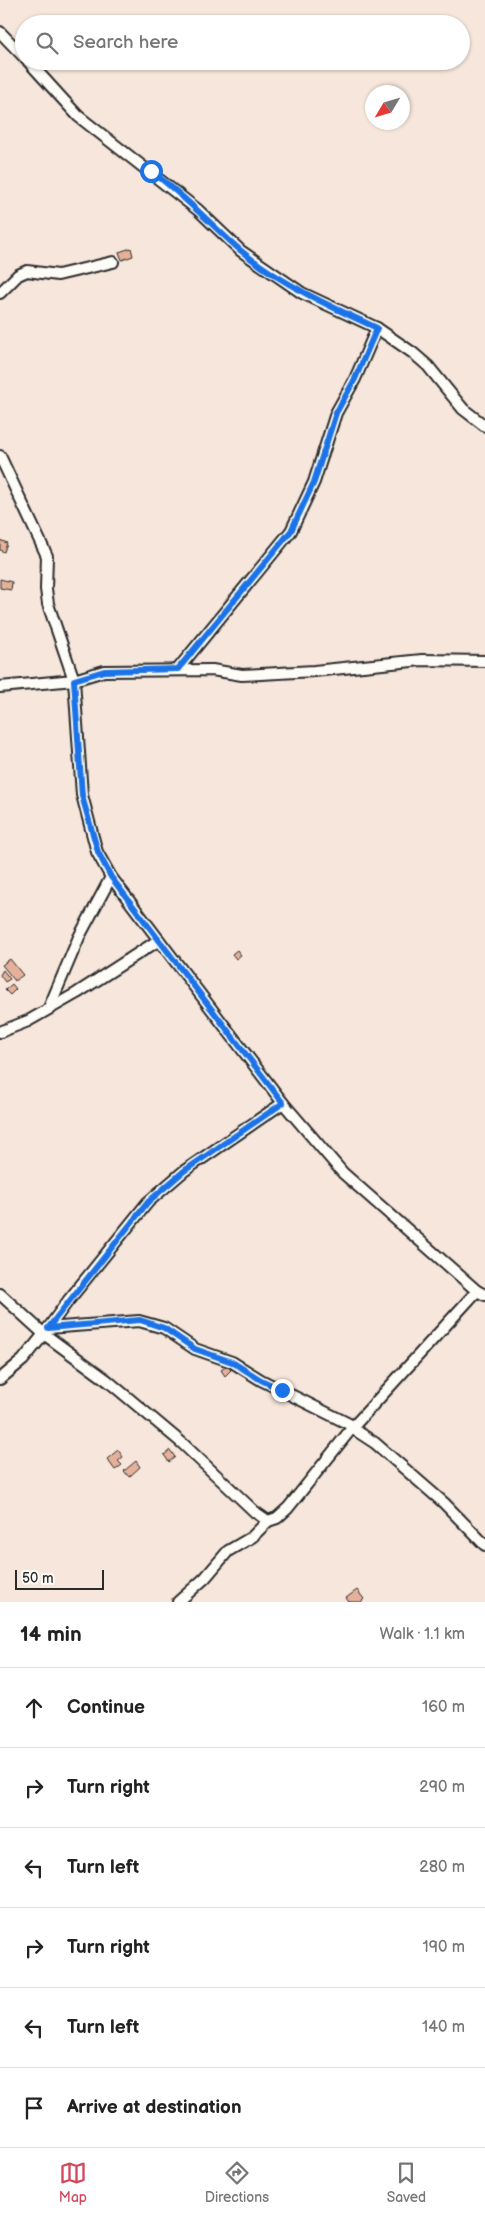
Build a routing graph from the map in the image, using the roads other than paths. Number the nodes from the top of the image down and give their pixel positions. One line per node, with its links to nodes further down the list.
1 (0, 32): 2 (street)
2 (15, 48)
3 (36, 70): 6 (street)
4 (113, 262): 5 (street)
5 (0, 293)
6 (377, 328): 7 (street); 10 (street)
7 (485, 426)
8 (0, 456): 11 (street)
9 (485, 660): 10 (street)
10 (178, 669): 11 (street)
11 (74, 680): 12 (street); 13 (street)
12 (0, 687)
13 (111, 877): 14 (street); 15 (street)
14 (160, 940): 15 (street); 17 (street)
15 (49, 1008): 16 (street)
16 (0, 1032)
17 (283, 1103): 18 (street); 20 (street)
18 (481, 1293): 22 (street)
19 (0, 1294): 20 (street)
20 (46, 1331): 21 (street); 22 (street); 23 (street)
21 (0, 1380)
22 (353, 1427): 23 (street); 24 (street)
23 (268, 1521): 25 (street)
24 (485, 1545)
25 (178, 1602)

